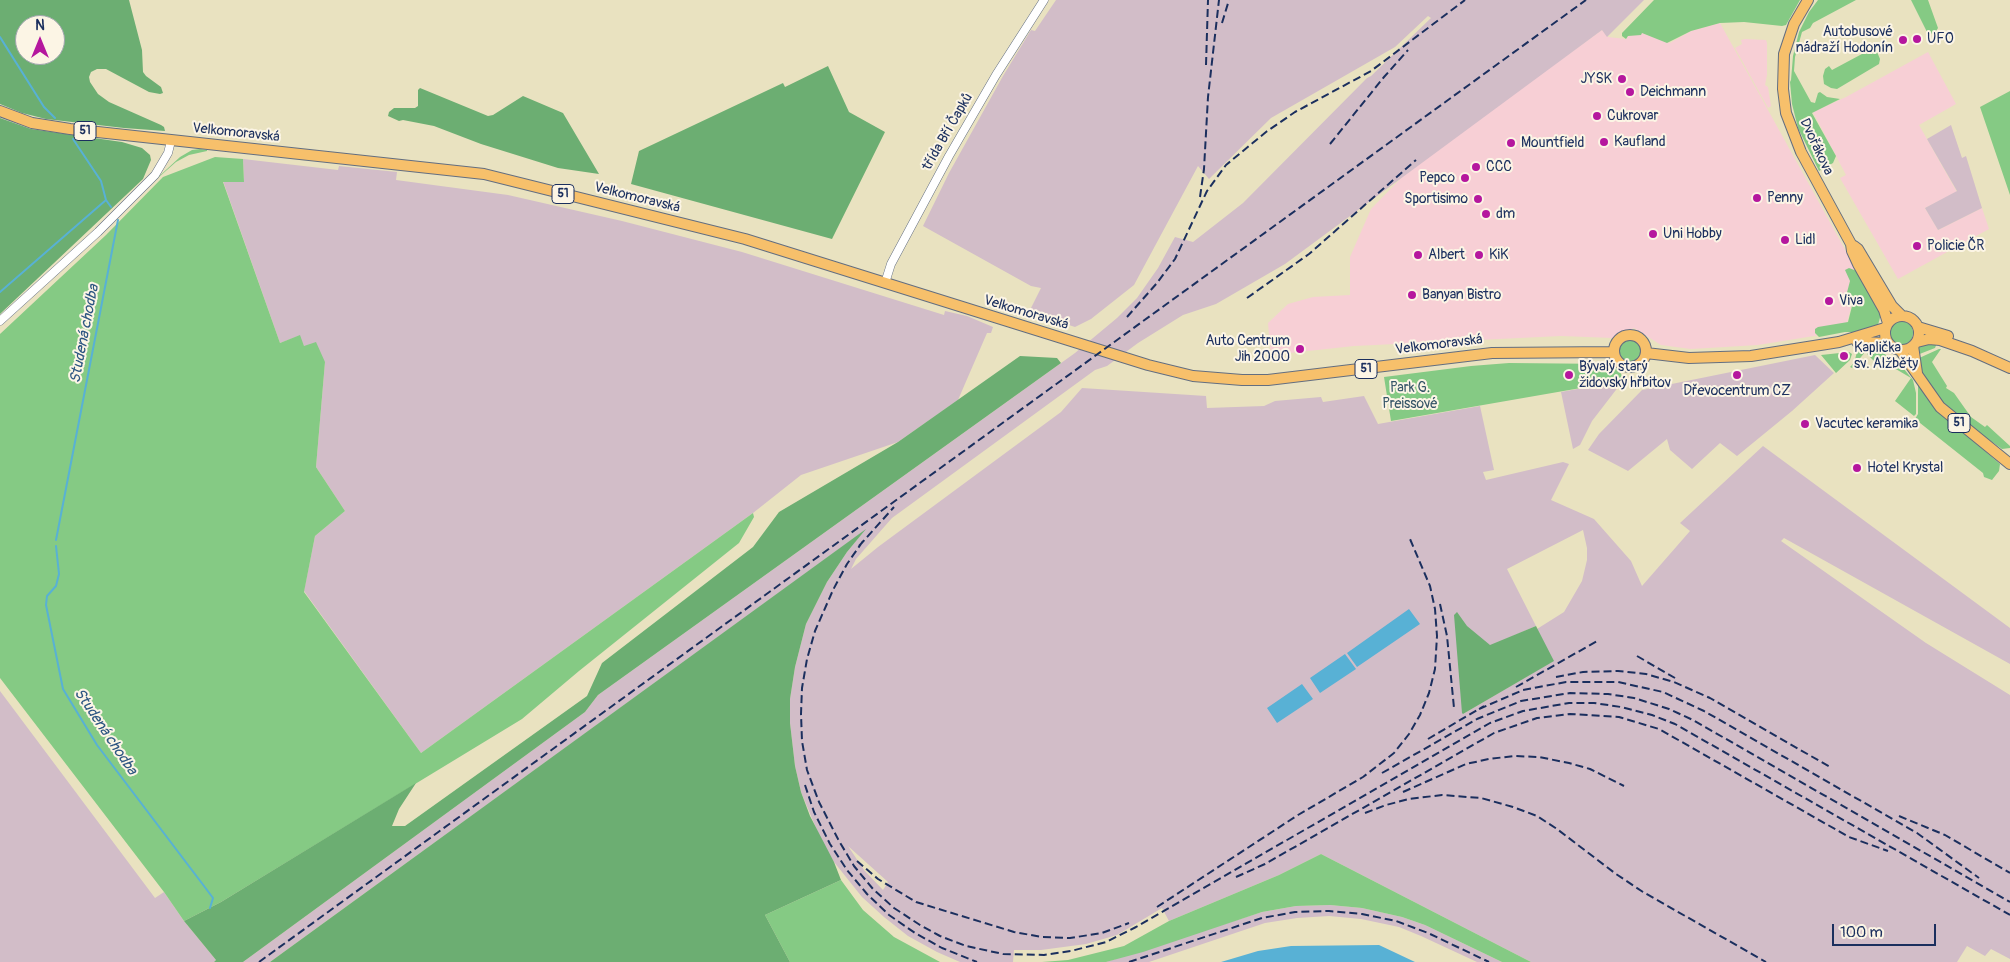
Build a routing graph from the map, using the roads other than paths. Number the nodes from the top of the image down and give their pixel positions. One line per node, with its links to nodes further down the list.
1 (1044, 0): 6 (street, třída Bří Čapků)
2 (1808, 0): 5 (main road, Dvořákova)
3 (0, 111): 4 (main road, Velkomoravská / 51)
4 (171, 140): 6 (main road, Velkomoravská / 51); 8 (street)
5 (1852, 244): 7 (main road, Dvořákova); 9 (main road, Dvořákova)
6 (885, 283): 15 (main road, Velkomoravská / 51)
7 (1902, 316): 9 (main road, 51); 10 (main road)
8 (0, 321)
9 (1886, 326): 11 (main road, 51); 12 (main road)
10 (1918, 327): 13 (main road, 51); 16 (main road)
11 (1839, 342): 12 (main road, 51); 17 (main road, 51)
12 (1887, 343): 14 (main road, 51)
13 (1915, 344): 14 (main road); 16 (main road); 19 (main road, 51)
14 (1900, 350): 19 (main road, 51)
15 (1613, 352): 17 (main road); 17 (main road)
16 (1972, 352): 18 (main road)
17 (1646, 353)
18 (2010, 368)
19 (1917, 374): 20 (main road, 51)
20 (2010, 464)

